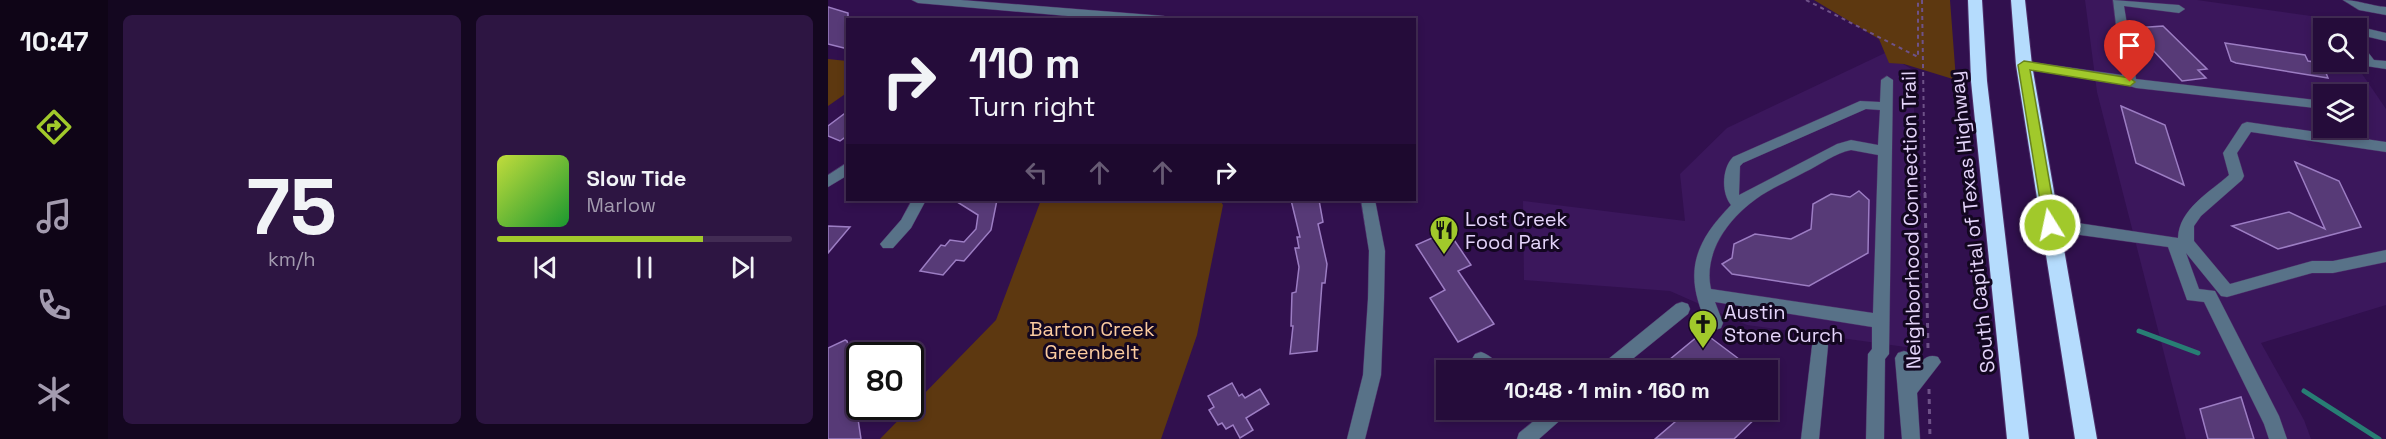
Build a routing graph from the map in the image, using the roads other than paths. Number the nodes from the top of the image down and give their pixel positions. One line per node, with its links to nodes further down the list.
1 (918, 0): 6 (street)
2 (1975, 0): 47 (highway, South Capital of Texas Highway)
3 (2018, 0): 13 (highway)
4 (2349, 0): 7 (street)
5 (2179, 9): 16 (street)
6 (1022, 10): 8 (street); 9 (street)
7 (2386, 11)
8 (1014, 18)
9 (1136, 18)
10 (2367, 33): 11 (street)
11 (2386, 37)
12 (2367, 59): 14 (street)
13 (2024, 65): 16 (street); 26 (highway)
14 (2386, 65)
15 (1887, 80): 18 (street)
16 (2130, 82): 17 (street)
17 (2313, 104)
18 (1886, 107): 20 (street); 25 (street)
19 (2386, 147): 27 (street)
20 (1885, 151): 25 (street); 34 (street)
21 (846, 168): 22 (street)
22 (828, 182)
23 (918, 201): 28 (street)
24 (1368, 201): 42 (street)
25 (1739, 205): 31 (street)
26 (2050, 225): 27 (street); 48 (highway)
27 (2180, 242): 30 (street); 32 (street)
28 (888, 244)
29 (2386, 256): 30 (street)
30 (2227, 291): 32 (street)
31 (1705, 294): 34 (street); 35 (street)
32 (2209, 296): 49 (street)
33 (1682, 309): 38 (street)
34 (1881, 321): 45 (street)
35 (1715, 323)
36 (1820, 346): 44 (street)
37 (1904, 358): 40 (street)
38 (1619, 360)
39 (1930, 364): 40 (street)
40 (1908, 391): 46 (street)
41 (1542, 420): 43 (street)
42 (1356, 439)
43 (1527, 439)
44 (1810, 439)
45 (1875, 439)
46 (1911, 439)
47 (2018, 439)
48 (2086, 439)
49 (2278, 439)

